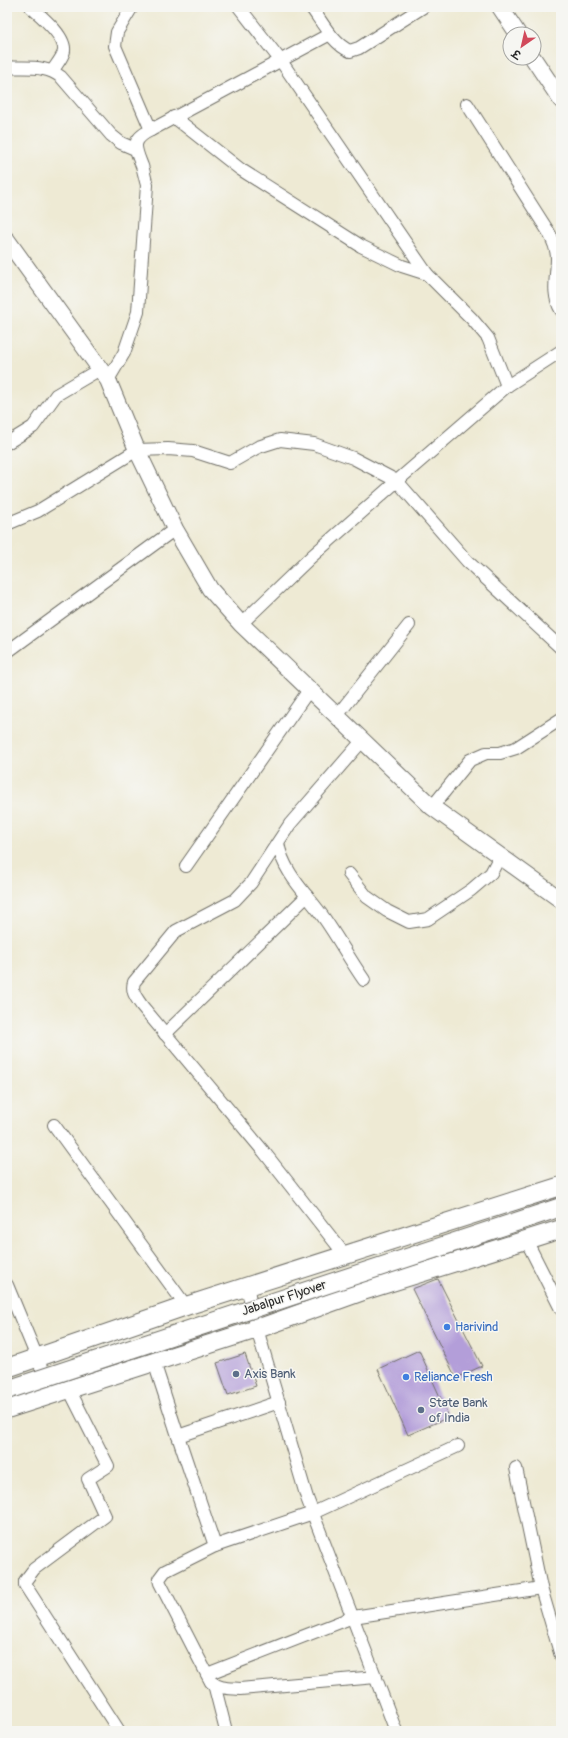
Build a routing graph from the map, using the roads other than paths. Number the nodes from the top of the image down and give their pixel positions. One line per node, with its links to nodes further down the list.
1 (31, 7): 12 (street)
2 (132, 7): 16 (street)
3 (240, 7): 9 (street)
4 (311, 7): 8 (street)
5 (423, 7): 8 (street)
6 (500, 7): 7 (street)
7 (513, 26)
8 (330, 34): 9 (street)
9 (281, 61): 15 (street); 19 (street)
10 (539, 66): 13 (street)
11 (7, 67): 12 (street)
12 (53, 70): 17 (street)
13 (561, 100)
14 (467, 104): 20 (street)
15 (174, 117): 16 (street); 19 (street)
16 (150, 130): 17 (street)
17 (135, 148): 22 (street)
18 (7, 240): 22 (street)
19 (427, 274): 23 (street)
20 (561, 310)
21 (561, 351): 23 (street)
22 (104, 374): 24 (street); 25 (street)
23 (507, 386): 26 (street)
24 (7, 443)
25 (137, 450): 26 (street); 27 (street); 28 (street)
26 (397, 481): 29 (street); 31 (street)
27 (7, 524)
28 (175, 529): 29 (street); 32 (street)
29 (241, 624): 33 (street)
30 (410, 626): 34 (street)
31 (561, 648)
32 (7, 652)
33 (309, 690): 34 (street); 40 (street)
34 (336, 717): 36 (street)
35 (561, 719): 37 (street)
36 (362, 741): 37 (street); 38 (street)
37 (432, 807): 39 (street)
38 (278, 843): 42 (street); 45 (street)
39 (500, 856): 41 (street); 43 (street)
40 (186, 866)
41 (349, 874)
42 (307, 896): 44 (street); 45 (street)
43 (561, 900)
44 (364, 980)
45 (165, 1034): 51 (street)
46 (54, 1124): 54 (street)
47 (561, 1186): 51 (main road)
48 (561, 1207): 60 (main road, Jabalpur Flyover, bridge)
49 (561, 1229): 50 (main road)
50 (526, 1240): 55 (street); 56 (main road)
51 (345, 1255): 53 (main road)
52 (7, 1286): 57 (street)
53 (247, 1287): 54 (main road); 56 (street)
54 (186, 1306): 57 (main road)
55 (561, 1309)
56 (257, 1329): 58 (main road); 62 (street)
57 (37, 1358): 59 (main road); 61 (street)
58 (154, 1362): 61 (main road); 64 (street)
59 (7, 1368)
60 (7, 1390)
61 (61, 1392): 63 (main road); 75 (street)
62 (279, 1402): 64 (street); 67 (street)
63 (7, 1409)
64 (178, 1436): 68 (street)
65 (458, 1446): 67 (street)
66 (516, 1468): 69 (street)
67 (313, 1513): 68 (street); 70 (street)
68 (215, 1546): 72 (street)
69 (541, 1588): 70 (street); 71 (street)
70 (353, 1617): 72 (street); 73 (street)
71 (561, 1656)
72 (207, 1674): 74 (street)
73 (376, 1677): 74 (street); 77 (street)
74 (214, 1684): 76 (street)
75 (119, 1731)
76 (226, 1731)
77 (396, 1731)

